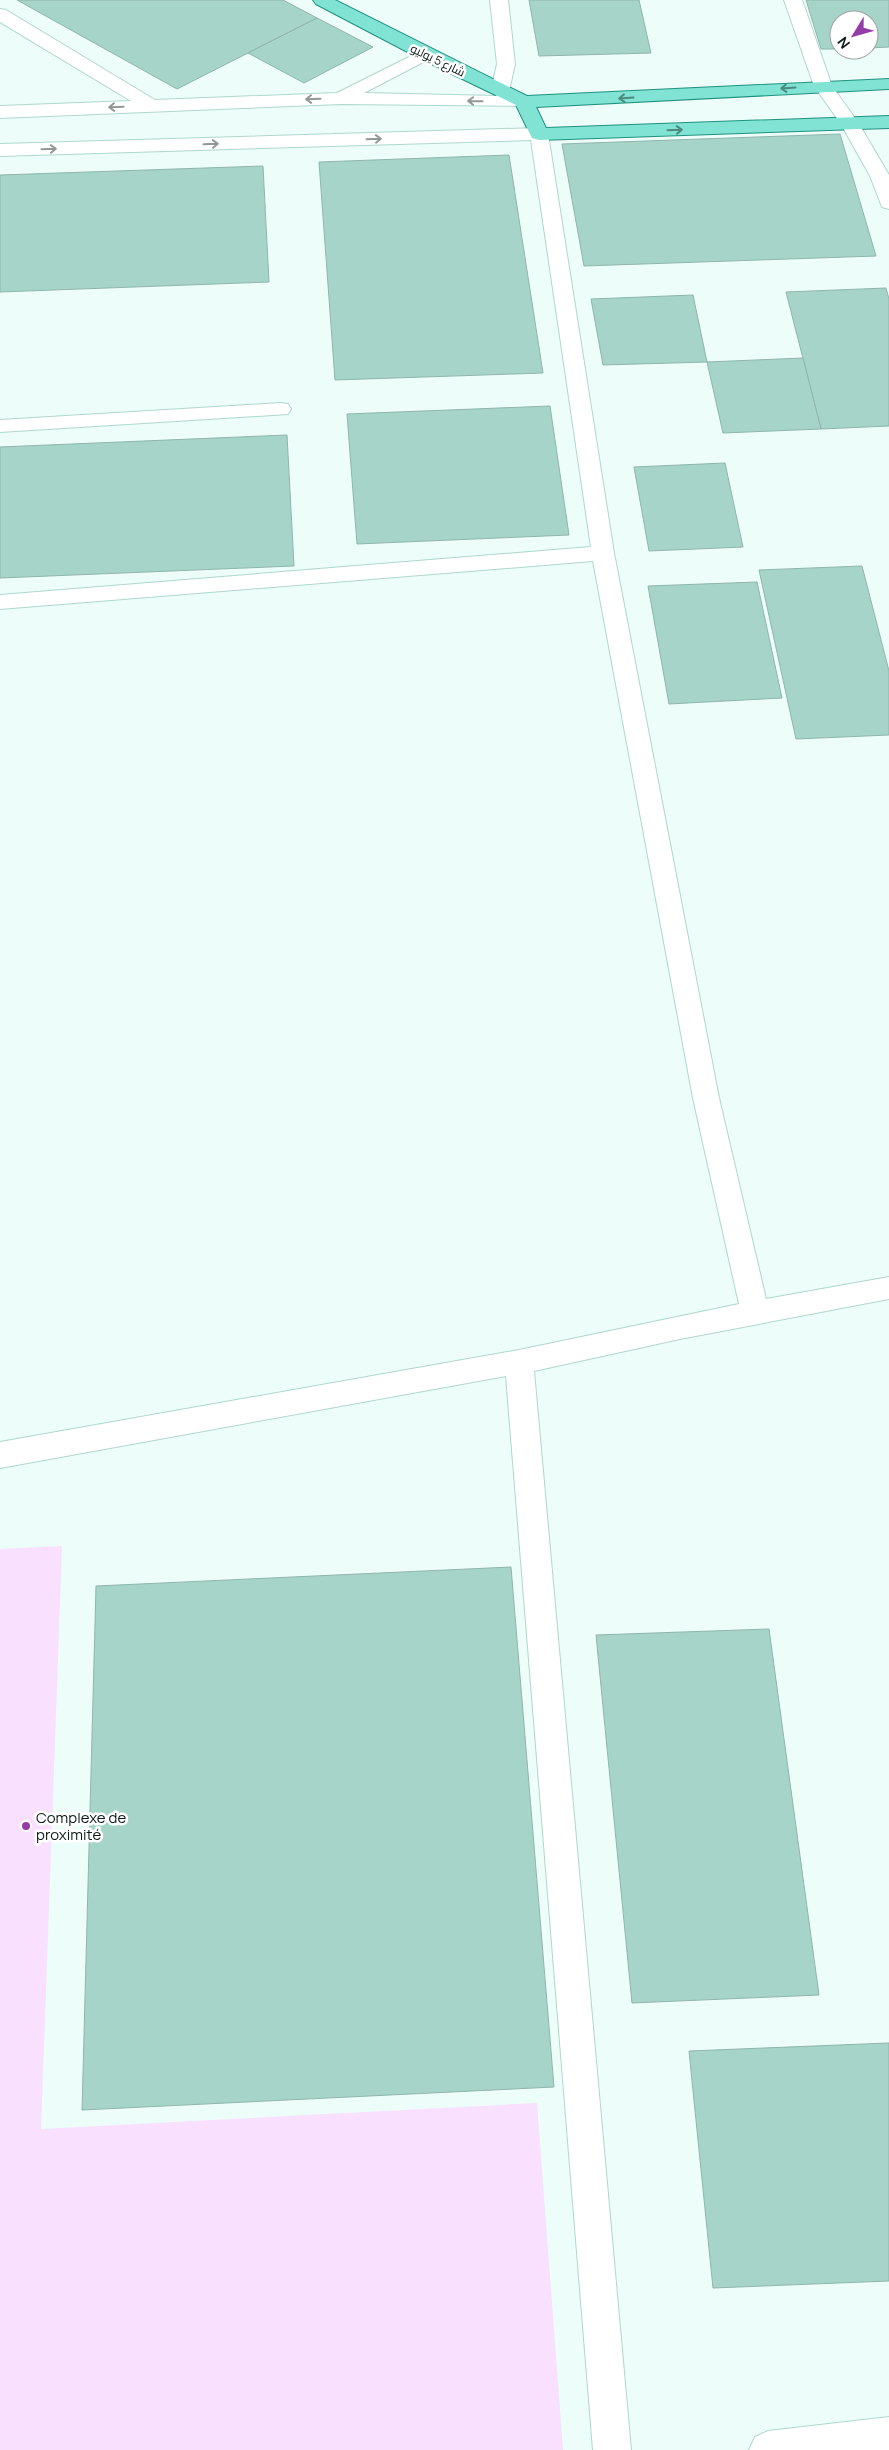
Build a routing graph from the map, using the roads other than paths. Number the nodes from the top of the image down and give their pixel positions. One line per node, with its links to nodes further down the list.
1 (322, 0): 5 (main road, شارع 5 يوليو)
2 (499, 0): 8 (street)
3 (793, 0): 7 (street)
4 (0, 14): 11 (street)
5 (425, 54): 8 (main road, شارع 5 يوليو); 9 (street)
6 (889, 84): 7 (main road)
7 (823, 86): 10 (main road, one-way to 10); 14 (street)
8 (500, 91): 10 (main road, شارع 5 يوليو)
9 (341, 98): 10 (street, one-way to 9); 11 (street, one-way to 11)
10 (524, 102): 15 (main road)
11 (152, 106): 12 (street, one-way to 12)
12 (0, 112)
13 (889, 122): 14 (main road)
14 (850, 124): 15 (main road, one-way to 14); 17 (street)
15 (539, 134): 16 (street, one-way to 15); 20 (street)
16 (0, 150)
17 (889, 203)
18 (281, 409): 19 (street)
19 (0, 426)
20 (603, 553): 21 (street); 23 (street)
21 (0, 602)
22 (889, 1288): 23 (street)
23 (755, 1312): 24 (street)
24 (519, 1362): 25 (street); 27 (street)
25 (0, 1454)
26 (889, 2436): 28 (street)
27 (612, 2450)
28 (768, 2450)

